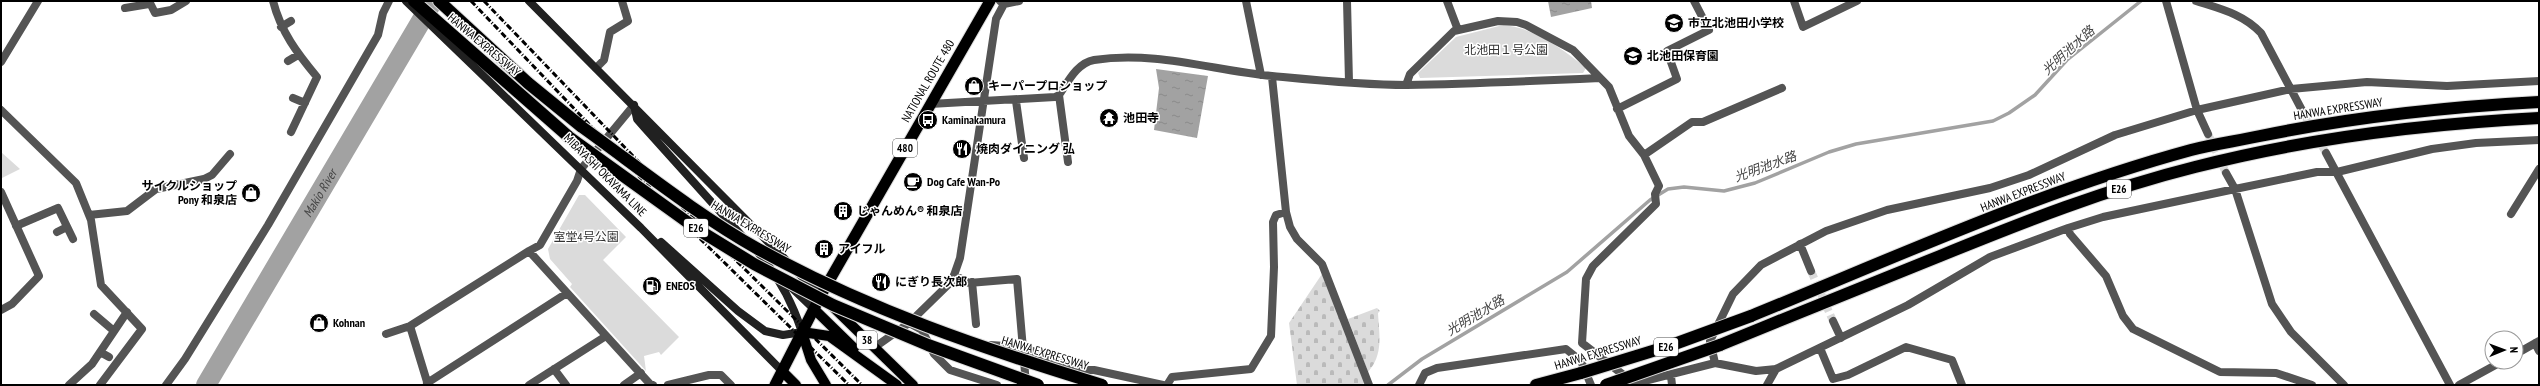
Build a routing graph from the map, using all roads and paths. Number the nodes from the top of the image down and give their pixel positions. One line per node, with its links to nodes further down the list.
1 (38, 1): 27 (street)
2 (186, 1): 20 (street)
3 (272, 1): 24 (street)
4 (389, 1): 117 (street)
5 (406, 1): 60 (main road, MIBAYASHI OKAYAMA LINE)
6 (414, 1): 131 (highway, HANWA EXPRESSWAY / E26, bridge)
7 (439, 1): 132 (highway, HANWA EXPRESSWAY / E26, bridge)
8 (529, 1): 29 (main road)
9 (622, 1): 29 (street)
10 (990, 1): 44 (highway, NATIONAL ROUTE 480 / 480)
11 (1019, 1): 21 (street)
12 (1246, 1): 30 (street)
13 (1347, 1): 34 (street)
14 (1447, 1): 25 (street)
15 (1694, 1): 46 (street)
16 (1794, 1): 17 (street)
17 (1857, 1)
18 (2166, 1): 48 (street)
19 (2196, 1): 37 (street)
20 (149, 2): 22 (street)
21 (1001, 2): 41 (street)
22 (125, 8)
23 (291, 21): 24 (street)
24 (281, 27): 26 (street)
25 (1458, 30): 32 (street); 35 (street)
26 (298, 55): 28 (street); 43 (street)
27 (1, 62)
28 (288, 62)
29 (596, 68): 45 (main road)
30 (1261, 75): 31 (street); 38 (street)
31 (1272, 77): 34 (street); 65 (street)
32 (1600, 78): 35 (street); 46 (street)
33 (2539, 81): 37 (street)
34 (1349, 82): 35 (street)
35 (1406, 85)
36 (1782, 88): 56 (street)
37 (2291, 89): 48 (street); 49 (street)
38 (1059, 95): 40 (street); 58 (street)
39 (293, 98): 43 (street)
40 (1016, 101): 41 (street); 57 (street)
41 (983, 102): 44 (street); 78 (street)
42 (2539, 102): 137 (highway, HANWA EXPRESSWAY / E26, bridge)
43 (305, 103): 51 (street)
44 (930, 104): 81 (highway, NATIONAL ROUTE 480 / 480)
45 (634, 105): 60 (street); 76 (main road); 81 (main road)
46 (1617, 109): 56 (street)
47 (1, 110): 67 (street)
48 (2197, 110): 52 (street); 74 (street)
49 (2304, 114)
50 (2539, 118): 139 (highway, E26, bridge)
51 (291, 132)
52 (2208, 134)
53 (2539, 140): 61 (street)
54 (2326, 153): 61 (street)
55 (230, 154): 67 (street)
56 (1644, 155): 114 (street)
57 (1024, 158)
58 (1068, 162)
59 (2539, 168): 66 (street)
60 (581, 169): 70 (main road, MIBAYASHI OKAYAMA LINE); 75 (street)
61 (2337, 172): 63 (street); 145 (street)
62 (2226, 173): 63 (street)
63 (2235, 189): 71 (street); 144 (street)
64 (1, 192): 68 (street)
65 (1286, 212): 134 (street); 135 (street)
66 (2511, 214)
67 (89, 215): 84 (street)
68 (16, 226): 69 (street); 83 (street)
69 (67, 227): 72 (street); 73 (street)
70 (641, 228): 91 (main road); 109 (main road, MIBAYASHI OKAYAMA LINE)
71 (2068, 228): 94 (street); 143 (street)
72 (57, 232)
73 (73, 239)
74 (1800, 244): 77 (street); 104 (street)
75 (529, 251): 80 (street); 89 (street)
76 (769, 265): 82 (main road); 91 (main road)
77 (1811, 270)
78 (954, 275): 79 (street); 87 (street)
79 (972, 282): 88 (street); 98 (street)
80 (567, 293): 93 (street); 113 (street)
81 (821, 296): 82 (highway, NATIONAL ROUTE 480 / 480); 97 (main road, 38)
82 (814, 309): 91 (highway, NATIONAL ROUTE 480 / 480); 107 (main road)
83 (1, 310)
84 (127, 312): 90 (street); 116 (street)
85 (94, 314): 90 (street)
86 (1833, 321): 94 (street)
87 (909, 323): 97 (street); 129 (street)
88 (976, 324)
89 (410, 326): 92 (street); 113 (street)
90 (114, 331): 102 (street)
91 (802, 332): 107 (main road); 109 (highway, NATIONAL ROUTE 480 / 480); 126 (main road)
92 (386, 334)
93 (606, 336): 105 (street); 110 (street)
94 (1841, 338): 99 (street)
95 (2537, 342): 100 (street); 101 (street)
96 (990, 345): 98 (street)
97 (875, 347): 128 (main road, 38)
98 (1023, 347): 130 (street); 133 (street)
99 (1820, 348): 106 (street); 112 (street)
100 (2524, 349)
101 (2539, 351)
102 (100, 352): 103 (street); 115 (street)
103 (109, 357)
104 (1715, 363): 106 (street); 111 (street)
105 (554, 369): 118 (street); 119 (street)
106 (1776, 369): 141 (street)
107 (876, 370): 127 (main road)
108 (2486, 370): 146 (street)
109 (782, 372): 124 (highway, NATIONAL ROUTE 480 / 480); 125 (main road)
110 (641, 373): 120 (street); 121 (street)
111 (1671, 376): 114 (street); 140 (street)
112 (1831, 382): 142 (street)
113 (427, 384)
114 (1633, 384)
115 (69, 385)
116 (100, 385)
117 (166, 385)
118 (529, 385)
119 (566, 385)
120 (624, 385)
121 (653, 385)
122 (668, 385): 123 (street)
123 (731, 385)
124 (775, 385)
125 (796, 385)
126 (826, 385)
127 (896, 385)
128 (913, 385)
129 (997, 385)
130 (1026, 385)
131 (1038, 385)
132 (1102, 385)
133 (1163, 385)
134 (1167, 385)
135 (1369, 385)
136 (1419, 385): 138 (street)
137 (1536, 385)
138 (1591, 385)
139 (1606, 385)
140 (1672, 385)
141 (1767, 385)
142 (1962, 385)
143 (2312, 385)
144 (2344, 385)
145 (2450, 385)
146 (2459, 385)

